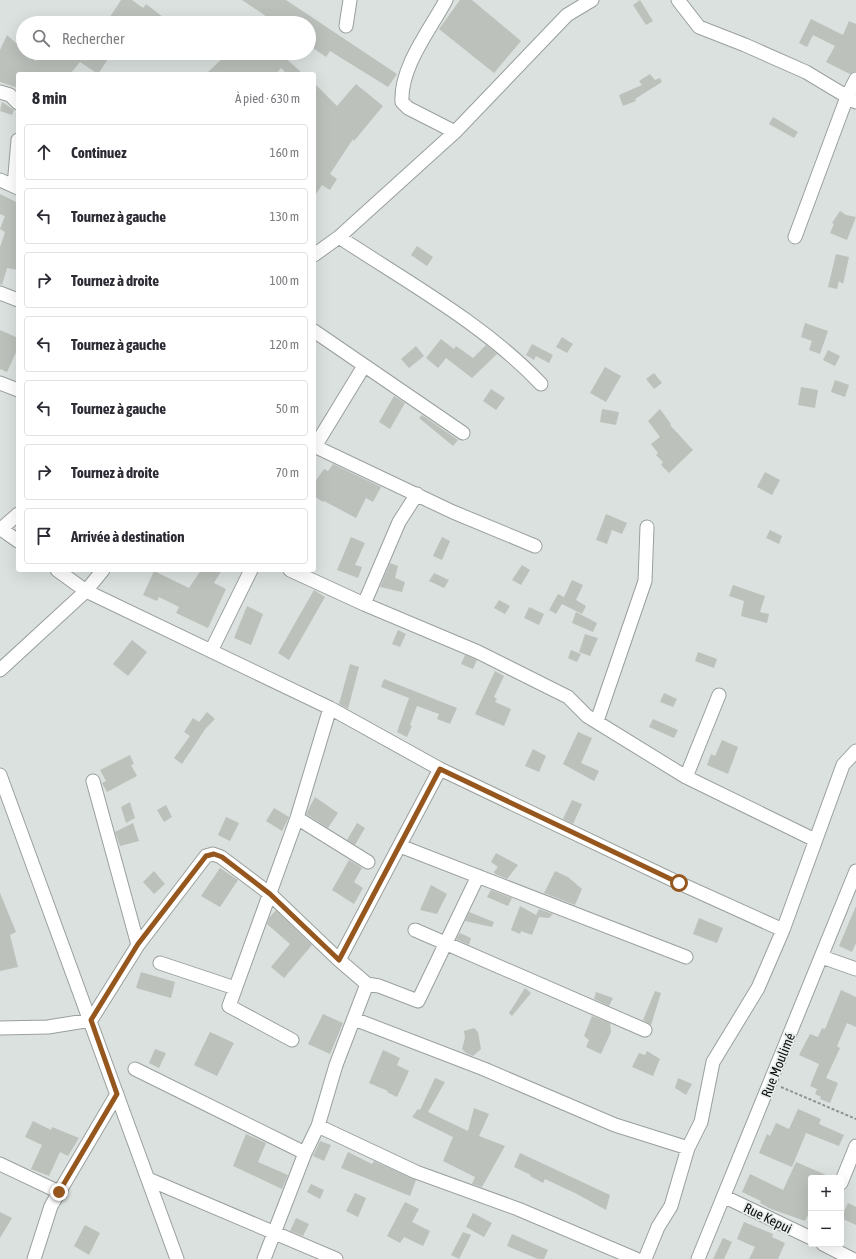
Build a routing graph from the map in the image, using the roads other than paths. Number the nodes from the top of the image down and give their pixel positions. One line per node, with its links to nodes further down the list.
1 (350, 0): 5 (street)
2 (446, 0): 10 (street)
3 (592, 0): 10 (street)
4 (678, 0): 8 (street)
5 (346, 26)
6 (856, 79): 8 (street)
7 (0, 92): 9 (street)
8 (852, 100): 14 (street)
9 (16, 101)
10 (454, 132): 13 (street)
11 (0, 180): 12 (street)
12 (16, 187)
13 (339, 237): 15 (street); 21 (street)
14 (795, 237)
15 (316, 254)
16 (0, 293): 17 (street)
17 (16, 299)
18 (316, 332): 19 (street)
19 (364, 366): 23 (street); 24 (street)
20 (0, 382): 22 (street)
21 (541, 384)
22 (16, 387)
23 (463, 433)
24 (316, 443)
25 (316, 447): 26 (street)
26 (418, 494): 31 (street); 37 (street)
27 (16, 516): 29 (street)
28 (647, 527): 42 (street)
29 (0, 529): 30 (street)
30 (16, 540)
31 (535, 546)
32 (61, 572): 36 (street)
33 (101, 572): 36 (street)
34 (249, 572): 38 (street)
35 (294, 572): 37 (street)
36 (86, 591): 38 (street); 39 (street)
37 (364, 604): 42 (street)
38 (211, 651): 41 (street)
39 (0, 670)
40 (720, 695): 46 (street)
41 (330, 708): 44 (street); 48 (street)
42 (596, 721): 46 (street)
43 (856, 751): 49 (street)
44 (440, 769): 50 (street); 56 (street)
45 (0, 775): 67 (street)
46 (686, 777): 49 (street)
47 (93, 781): 58 (street)
48 (297, 818): 51 (street); 54 (street)
49 (815, 840): 56 (street)
50 (400, 846): 53 (street); 61 (street)
51 (368, 862)
52 (856, 871): 60 (street, Rue Moulimé)
53 (478, 876): 57 (street); 59 (street)
54 (270, 894): 58 (street); 61 (street); 65 (street)
55 (415, 930): 57 (street)
56 (783, 930): 75 (street)
57 (447, 943): 64 (street); 69 (street)
58 (138, 944): 67 (street)
59 (686, 957)
60 (822, 957): 63 (street); 81 (street, Rue Moulimé)
61 (339, 960): 64 (street)
62 (160, 963): 65 (street)
63 (856, 969)
64 (367, 984): 66 (street)
65 (236, 988): 70 (street)
66 (354, 1019): 73 (street); 75 (street)
67 (91, 1020): 68 (street); 72 (street)
68 (0, 1028)
69 (645, 1030)
70 (292, 1040)
71 (135, 1069): 76 (street)
72 (117, 1094): 79 (street); 80 (street)
73 (318, 1126): 76 (street); 89 (street)
74 (856, 1146): 78 (street)
75 (688, 1148): 90 (street)
76 (305, 1153): 82 (street)
77 (0, 1164): 80 (street)
78 (844, 1176)
79 (148, 1179): 82 (street); 86 (street)
80 (59, 1192): 85 (street)
81 (725, 1197): 83 (street, Rue Kepui); 91 (street, Rue Moulimé)
82 (276, 1232): 87 (street); 88 (street)
83 (808, 1237)
84 (829, 1247): 92 (street)
85 (34, 1259)
86 (177, 1259)
87 (264, 1259)
88 (336, 1259)
89 (636, 1259)
90 (645, 1259)
91 (698, 1259)
92 (852, 1259)

